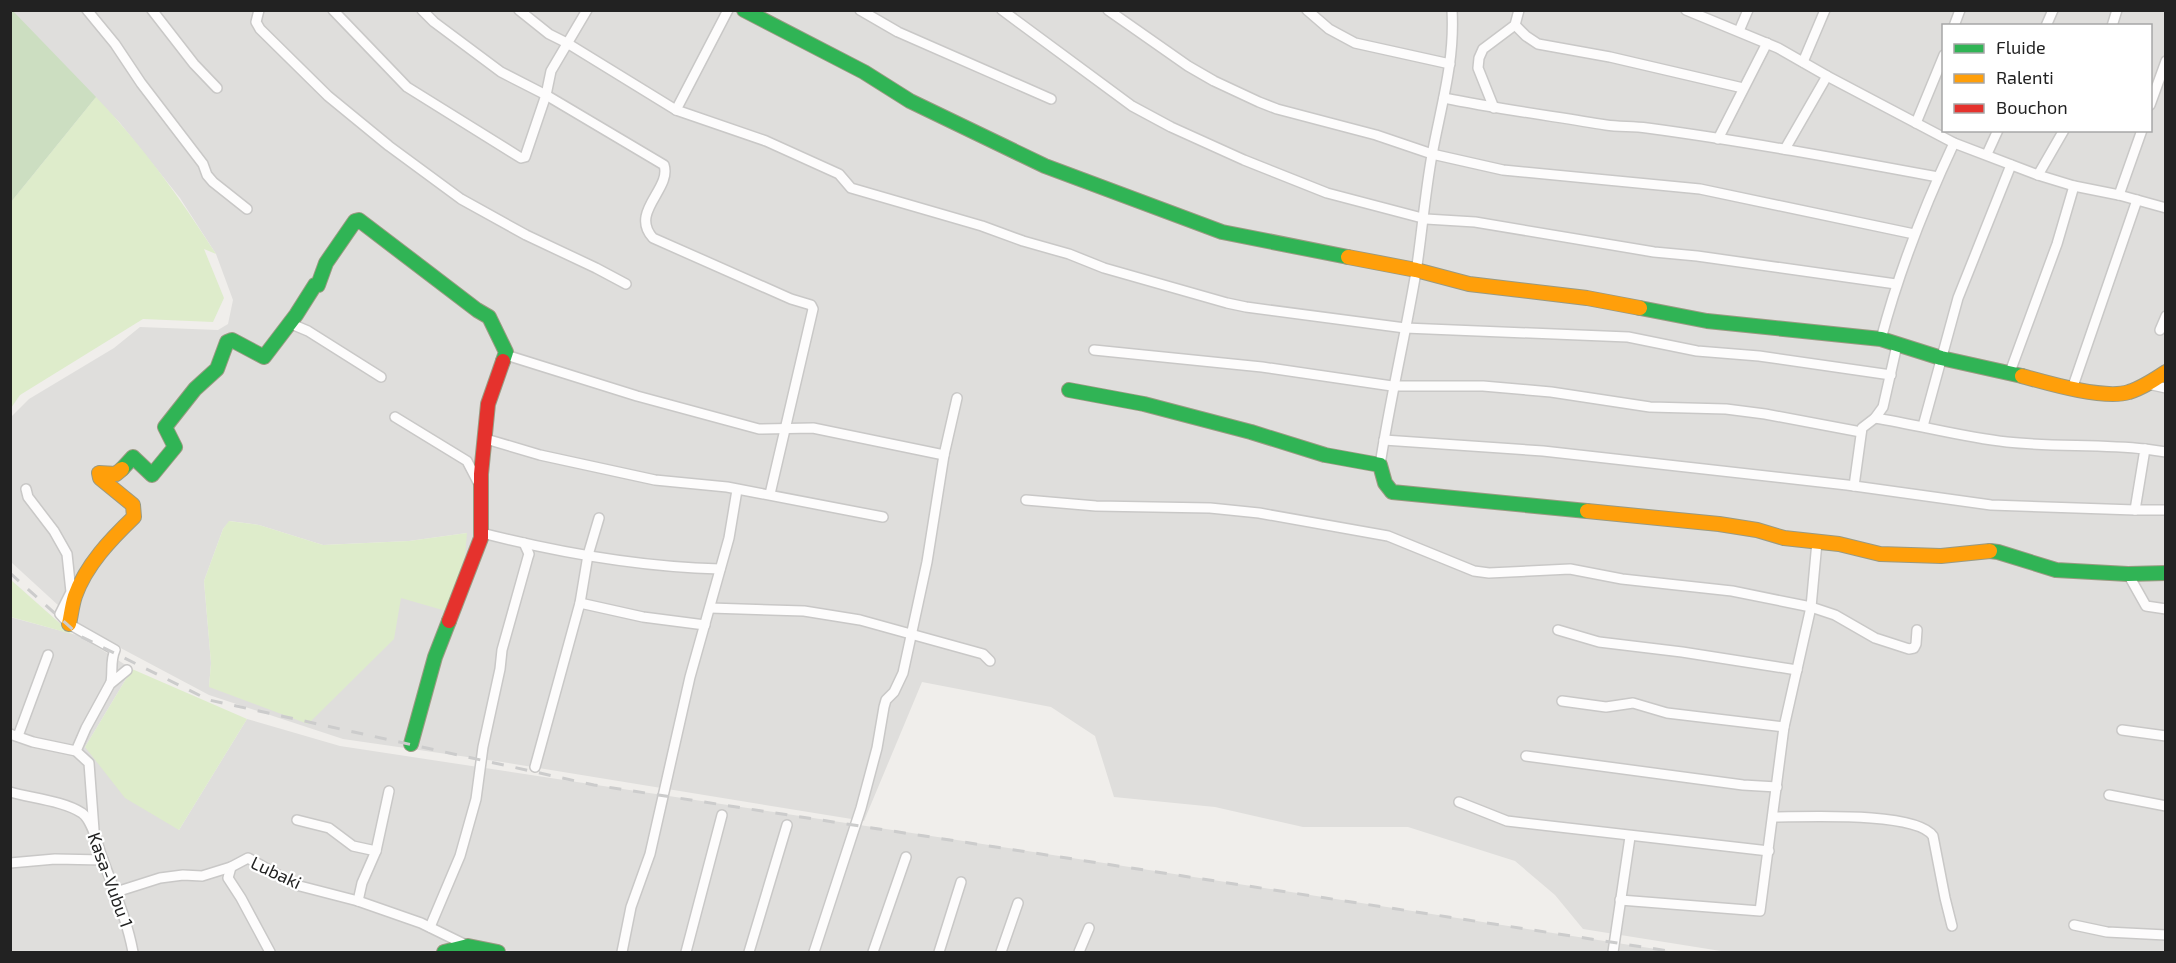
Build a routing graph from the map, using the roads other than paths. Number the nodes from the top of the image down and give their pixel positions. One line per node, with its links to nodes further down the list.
1 (87, 10): 54 (street)
2 (152, 10): 30 (street)
3 (260, 10): 58 (street)
4 (333, 10): 32 (street)
5 (422, 10): 32 (street)
6 (519, 10): 23 (street)
7 (587, 10): 23 (street)
8 (728, 10): 37 (street)
9 (744, 10): 57 (street)
10 (860, 10): 34 (street)
11 (1002, 10): 55 (street)
12 (1108, 10): 45 (street)
13 (1307, 10): 28 (street)
14 (1452, 10): 28 (street)
15 (1519, 10): 21 (street)
16 (1686, 10): 22 (street)
17 (1748, 10): 22 (street)
18 (1825, 10): 27 (street)
19 (2053, 10): 20 (street)
20 (2047, 24)
21 (1515, 25): 31 (street); 36 (street)
22 (1739, 31): 24 (street)
23 (567, 43): 32 (street); 37 (street)
24 (1767, 43): 27 (street); 31 (street)
25 (1942, 60): 38 (street)
26 (2166, 61): 35 (street)
27 (1803, 62): 29 (street)
28 (1450, 64): 33 (street)
29 (1827, 76): 38 (street); 44 (street)
30 (217, 88)
31 (1743, 88): 42 (street)
32 (546, 95): 82 (street)
33 (1444, 98): 36 (street); 45 (street)
34 (1051, 99)
35 (2152, 102)
36 (1494, 108): 42 (street)
37 (676, 110): 62 (street)
38 (1916, 123): 43 (street)
39 (1997, 132): 46 (street)
40 (2063, 132): 48 (street)
41 (2141, 132): 51 (street)
42 (1718, 139): 44 (street)
43 (1954, 143): 46 (street); 49 (street)
44 (1785, 149): 49 (street)
45 (1432, 154): 55 (street); 56 (street)
46 (1987, 154): 47 (street)
47 (2011, 165): 48 (street); 68 (street)
48 (2038, 175): 50 (street)
49 (1938, 177): 56 (street)
50 (2074, 186): 51 (street); 69 (street)
51 (2119, 195): 52 (street)
52 (2137, 200): 53 (street); 75 (street)
53 (2166, 208)
54 (246, 209)
55 (1422, 218): 57 (street); 59 (street)
56 (1914, 234): 59 (street)
57 (1416, 270): 62 (street); 64 (street)
58 (626, 284)
59 (1896, 284): 64 (street)
60 (2166, 316): 63 (street)
61 (288, 323): 67 (street); 72 (street); 111 (street)
62 (1405, 328): 71 (street); 74 (street)
63 (2160, 330)
64 (1881, 339): 65 (street)
65 (1897, 345): 68 (street); 71 (street)
66 (1094, 350): 74 (street)
67 (506, 355): 82 (street); 84 (street)
68 (1941, 358): 69 (street); 81 (street)
69 (2010, 372): 75 (street)
70 (2166, 372): 73 (street)
71 (1891, 375): 80 (street)
72 (381, 377)
73 (2148, 384): 75 (street); 76 (street)
74 (1392, 386): 83 (street); 85 (street)
75 (2072, 388)
76 (2166, 388)
77 (1069, 390): 89 (street)
78 (957, 398): 88 (street)
79 (394, 417): 90 (street)
80 (1875, 418): 81 (street); 83 (street)
81 (1923, 426): 86 (street)
82 (785, 429): 88 (street); 94 (street)
83 (1861, 432): 91 (street)
84 (486, 439): 90 (street); 93 (street)
85 (1384, 440): 89 (street); 91 (street)
86 (2145, 448): 87 (street); 96 (street)
87 (2166, 452)
88 (944, 455): 115 (street)
89 (1380, 465): 101 (street)
90 (481, 486): 100 (street)
91 (1854, 486): 96 (street)
92 (26, 489): 111 (street)
93 (737, 490): 94 (street); 104 (street)
94 (770, 494): 98 (street)
95 (1026, 500): 108 (street)
96 (2136, 510): 97 (street)
97 (2166, 510)
98 (883, 517)
99 (599, 518): 103 (street)
100 (482, 533): 102 (street); 126 (street)
101 (1817, 542): 106 (street); 108 (street)
102 (524, 543): 103 (street); 155 (street)
103 (588, 555): 104 (street); 107 (street)
104 (720, 569): 109 (street)
105 (2166, 573): 106 (street)
106 (2128, 574): 110 (street)
107 (580, 603): 112 (street); 129 (street)
108 (1811, 606): 114 (street); 119 (street)
109 (710, 608): 112 (street); 115 (street)
110 (2166, 609)
111 (69, 624): 120 (street)
112 (705, 625): 163 (street)
113 (1558, 630): 119 (street)
114 (1917, 630)
115 (910, 634): 117 (street); 166 (street)
116 (48, 655): 124 (street)
117 (990, 661)
118 (127, 670): 120 (street)
119 (1797, 670): 122 (street)
120 (111, 682): 127 (street)
121 (1562, 701): 122 (street)
122 (1784, 728): 130 (street)
123 (2122, 730): 125 (street)
124 (14, 735): 127 (street)
125 (2166, 736)
126 (411, 744)
127 (76, 751): 140 (street)
128 (1526, 756): 130 (street)
129 (535, 767)
130 (1778, 787): 137 (street)
131 (389, 791): 142 (street)
132 (10, 792): 140 (street, Kasa-Vubu 1)
133 (2109, 795): 135 (street)
134 (1459, 802): 141 (street)
135 (2166, 806)
136 (722, 815): 164 (street)
137 (1773, 817): 143 (street); 154 (street)
138 (297, 820): 142 (street)
139 (787, 825): 165 (street)
140 (95, 835): 145 (street, Kasa-Vubu 1)
141 (1630, 837): 143 (street); 150 (street)
142 (376, 851): 151 (street)
143 (1769, 851): 150 (street)
144 (906, 857): 167 (street)
145 (103, 860): 146 (street); 149 (street, Kasa-Vubu 1)
146 (10, 863)
147 (231, 867): 149 (street, Lubaki); 151 (street, Lubaki); 160 (street)
148 (961, 882): 168 (street)
149 (116, 892): 159 (street, Kasa-Vubu 1)
150 (1620, 900): 171 (street)
151 (358, 901): 155 (street, Lubaki)
152 (1018, 903): 169 (street)
153 (2074, 924): 157 (street)
154 (1952, 926)
155 (430, 927): 158 (street, Lubaki)
156 (1089, 928): 170 (street)
157 (2166, 935)
158 (468, 946): 161 (street); 162 (street)
159 (133, 952)
160 (270, 952)
161 (444, 952)
162 (498, 952)
163 (622, 952)
164 (686, 952)
165 (749, 952)
166 (814, 952)
167 (873, 952)
168 (939, 952)
169 (1001, 952)
170 (1079, 952)
171 (1613, 952)

